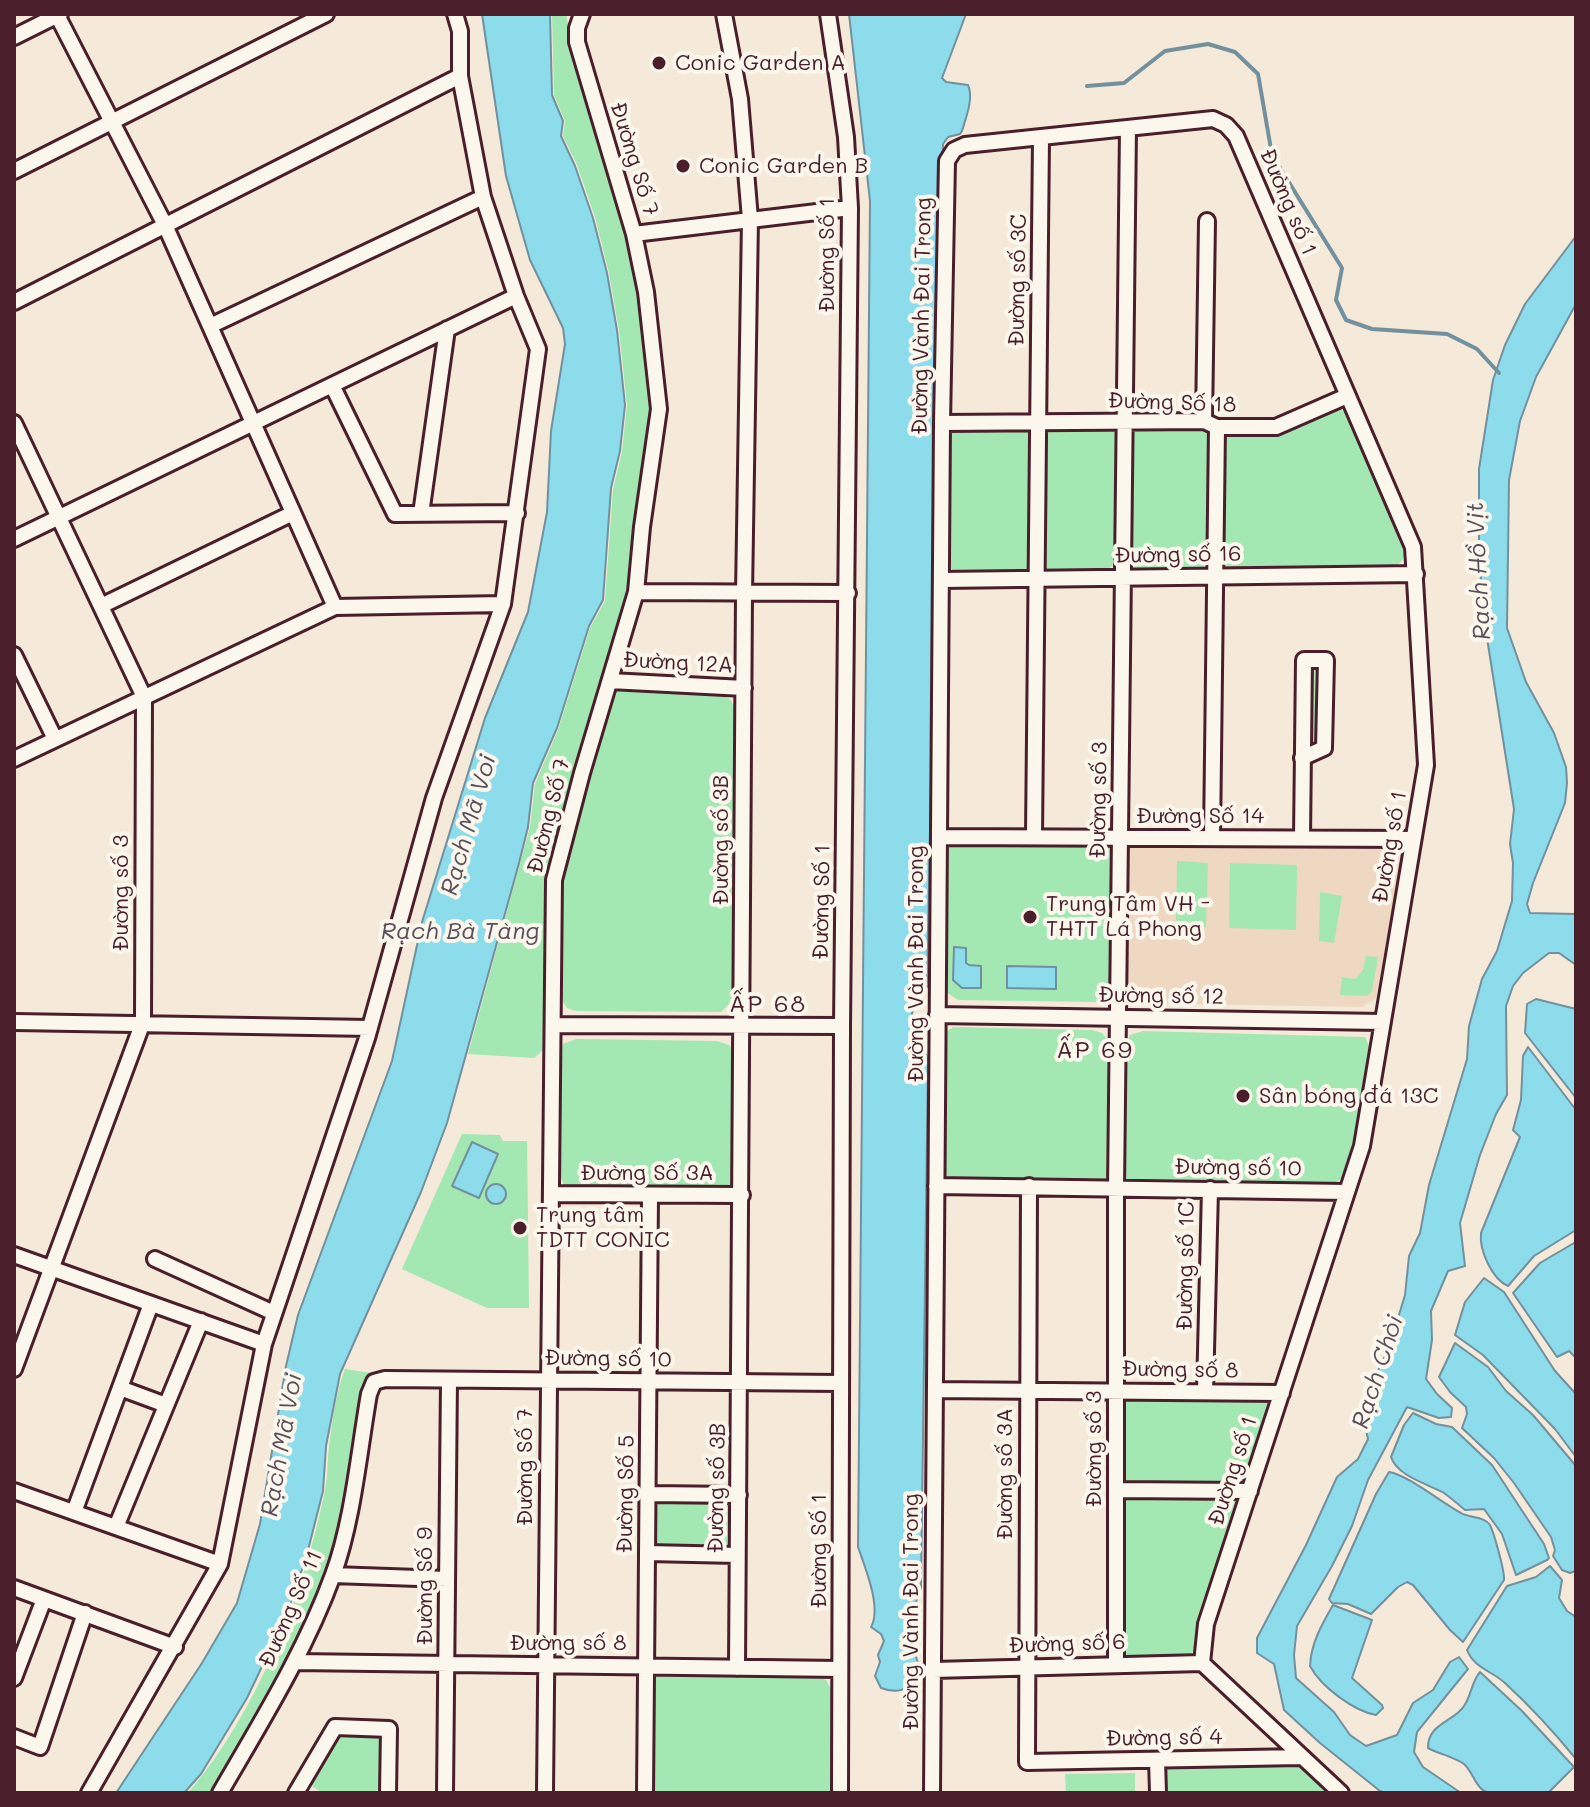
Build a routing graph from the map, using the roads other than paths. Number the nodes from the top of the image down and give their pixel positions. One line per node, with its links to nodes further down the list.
1 (326, 14): 9 (street)
2 (455, 14): 8 (street)
3 (582, 14): 19 (street, Đường Số 7)
4 (724, 14): 16 (street, Đường số 3B)
5 (828, 14): 15 (street, Đường Số 1)
6 (59, 15): 7 (street); 9 (street)
7 (14, 37)
8 (460, 76): 14 (street); 18 (street)
9 (112, 122): 13 (street); 18 (street)
10 (1128, 128): 11 (street, Đường số 1); 25 (street, Đường số 1); 30 (street, Đường số 3)
11 (1041, 138): 12 (street, Đường số 1); 26 (street, Đường số 3C)
12 (965, 145): 29 (street, Đường Vành Đai Trong)
13 (14, 171)
14 (483, 197): 20 (street); 22 (street)
15 (850, 208): 16 (street); 43 (street, Đường Số 1)
16 (750, 219): 19 (street); 44 (street, Đường số 3B)
17 (1207, 221): 31 (street)
18 (165, 225): 21 (street); 22 (street)
19 (634, 234): 42 (street, Đường Số 7)
20 (516, 296): 23 (street); 33 (street)
21 (14, 302)
22 (210, 326): 28 (street)
23 (447, 329): 24 (street); 34 (street)
24 (332, 385): 28 (street); 34 (street)
25 (1347, 396): 31 (street, Đường Số 18); 37 (street, Đường số 1)
26 (1038, 422): 29 (street, Đường Số 18); 30 (street, Đường Số 18); 40 (street)
27 (14, 423): 35 (street, Đường số 3)
28 (252, 423): 32 (street); 35 (street)
29 (942, 423): 41 (street, Đường Vành Đai Trong)
30 (1125, 423): 31 (street, Đường Số 18); 39 (street, Đường số 3)
31 (1210, 424): 38 (street)
32 (293, 513): 46 (street); 47 (street)
33 (517, 513): 34 (street); 45 (street)
34 (421, 514)
35 (59, 516): 36 (street); 46 (street, Đường số 3)
36 (14, 539)
37 (1416, 574): 38 (street, Đường số 16); 60 (street, Đường số 1)
38 (1217, 576): 39 (street, Đường số 16); 58 (street)
39 (1123, 577): 40 (street, Đường số 16); 57 (street, Đường số 3)
40 (1037, 578): 41 (street, Đường số 16); 55 (street)
41 (941, 580): 56 (street, Đường Vành Đai Trong)
42 (636, 592): 44 (street); 49 (street, Đường Số 7)
43 (848, 593): 44 (street); 68 (street, Đường Số 1)
44 (744, 594): 50 (street, Đường số 3B)
45 (503, 604): 47 (street); 69 (street)
46 (101, 606): 51 (street, Đường số 3)
47 (335, 607): 51 (street)
48 (16, 662): 52 (street)
49 (610, 681): 50 (street, Đường 12A); 66 (street, Đường Số 7)
50 (744, 688): 67 (street, Đường số 3B)
51 (144, 697): 52 (street); 64 (street, Đường số 3)
52 (55, 739): 54 (street)
53 (1302, 758): 53 (street); 59 (street)
54 (14, 759)
55 (1034, 836): 56 (street, Đường Số 14); 57 (street, Đường Số 14)
56 (939, 837): 61 (street, Đường Vành Đai Trong)
57 (1121, 837): 58 (street, Đường Số 14); 62 (street, Đường số 3)
58 (1212, 838): 59 (street, Đường Số 14)
59 (1302, 838): 60 (street, Đường Số 14)
60 (1413, 839): 65 (street, Đường số 1)
61 (937, 1015): 62 (street, Đường số 12); 70 (street, Đường Vành Đai Trong)
62 (1118, 1017): 65 (street, Đường số 12); 72 (street, Đường số 3)
63 (14, 1022): 64 (street)
64 (143, 1022): 69 (street); 80 (street, Đường số 3)
65 (1383, 1022): 74 (street, Đường số 1)
66 (553, 1025): 67 (street); 75 (street, Đường Số 7)
67 (742, 1026): 68 (street); 76 (street, Đường số 3B)
68 (842, 1026): 91 (street, Đường Số 1)
69 (370, 1028): 82 (street)
70 (936, 1186): 71 (street, Đường số 10); 93 (street, Đường Vành Đai Trong)
71 (1029, 1186): 72 (street, Đường số 10); 94 (street, Đường số 3A)
72 (1116, 1188): 73 (street, Đường số 10); 95 (street, Đường số 3)
73 (1210, 1189): 74 (street, Đường số 10); 96 (street, Đường số 1C)
74 (1347, 1192): 97 (street, Đường số 1)
75 (552, 1194): 77 (street, Đường Số 3A); 87 (street, Đường Số 7)
76 (742, 1195): 77 (street, Đường Số 3A); 90 (street, Đường số 3B)
77 (650, 1196): 89 (street, Đường Số 5)
78 (14, 1255): 80 (street)
79 (155, 1259): 82 (street)
80 (52, 1268): 81 (street); 85 (street, Đường số 3)
81 (151, 1304): 83 (street); 92 (street)
82 (274, 1313): 84 (street)
83 (201, 1321): 84 (street); 98 (street)
84 (264, 1344): 108 (street)
85 (14, 1369)
86 (449, 1380): 87 (street, Đường số 10); 88 (street, Đường số 10); 110 (street, Đường Số 9)
87 (548, 1380): 89 (street, Đường số 10); 119 (street, Đường Số 7)
88 (374, 1382): 109 (street, Đường Số 11)
89 (649, 1382): 90 (street, Đường số 10); 102 (street, Đường Số 5)
90 (741, 1383): 91 (street, Đường số 10); 103 (street, Đường số 3B)
91 (841, 1383): 123 (street, Đường Số 1)
92 (120, 1388): 98 (street); 104 (street)
93 (935, 1390): 94 (street, Đường số 8); 124 (street, Đường Vành Đai Trong)
94 (1027, 1390): 95 (street, Đường số 8); 122 (street, Đường số 3A)
95 (1116, 1391): 96 (street, Đường số 8); 99 (street, Đường số 3)
96 (1205, 1392): 97 (street, Đường số 8)
97 (1282, 1393): 101 (street, Đường số 1)
98 (166, 1405): 105 (street)
99 (1116, 1490): 101 (street); 118 (street, Đường số 3)
100 (14, 1491): 104 (street)
101 (1250, 1491): 116 (street, Đường số 1)
102 (649, 1494): 103 (street); 106 (street, Đường Số 5)
103 (739, 1495): 107 (street, Đường số 3B)
104 (74, 1512): 105 (street)
105 (116, 1527): 108 (street)
106 (648, 1553): 107 (street); 120 (street, Đường Số 5)
107 (737, 1555): 121 (street, Đường số 3B)
108 (220, 1564): 114 (street)
109 (333, 1575): 110 (street); 115 (street, Đường Số 11)
110 (446, 1579): 117 (street, Đường Số 9)
111 (14, 1588): 112 (street)
112 (44, 1599): 113 (street); 125 (street)
113 (85, 1613): 114 (street); 126 (street)
114 (175, 1647): 130 (street)
115 (295, 1662): 117 (street, Đường số 8); 131 (street, Đường Số 11)
116 (1202, 1663): 118 (street, Đường số 6); 127 (street)
117 (447, 1664): 119 (street, Đường số 8); 134 (street, Đường Số 9)
118 (1116, 1665): 122 (street, Đường số 6)
119 (546, 1666): 120 (street, Đường số 8); 135 (street, Đường Số 7)
120 (645, 1666): 121 (street, Đường số 8); 136 (street, Đường Số 5)
121 (737, 1668): 123 (street, Đường số 8)
122 (1027, 1668): 124 (street, Đường số 6); 129 (street, Đường số 3A)
123 (840, 1669): 137 (street, Đường Số 1)
124 (933, 1670): 138 (street, Đường Vành Đai Trong)
125 (14, 1678)
126 (14, 1737)
127 (1301, 1757): 128 (street, Đường số 4); 140 (street)
128 (1157, 1760): 129 (street, Đường số 4); 139 (street)
129 (1027, 1762)
130 (89, 1793)
131 (220, 1793)
132 (296, 1793): 133 (street)
133 (388, 1793)
134 (445, 1793)
135 (545, 1793)
136 (645, 1793)
137 (840, 1793)
138 (932, 1793)
139 (1158, 1793)
140 (1341, 1793)

